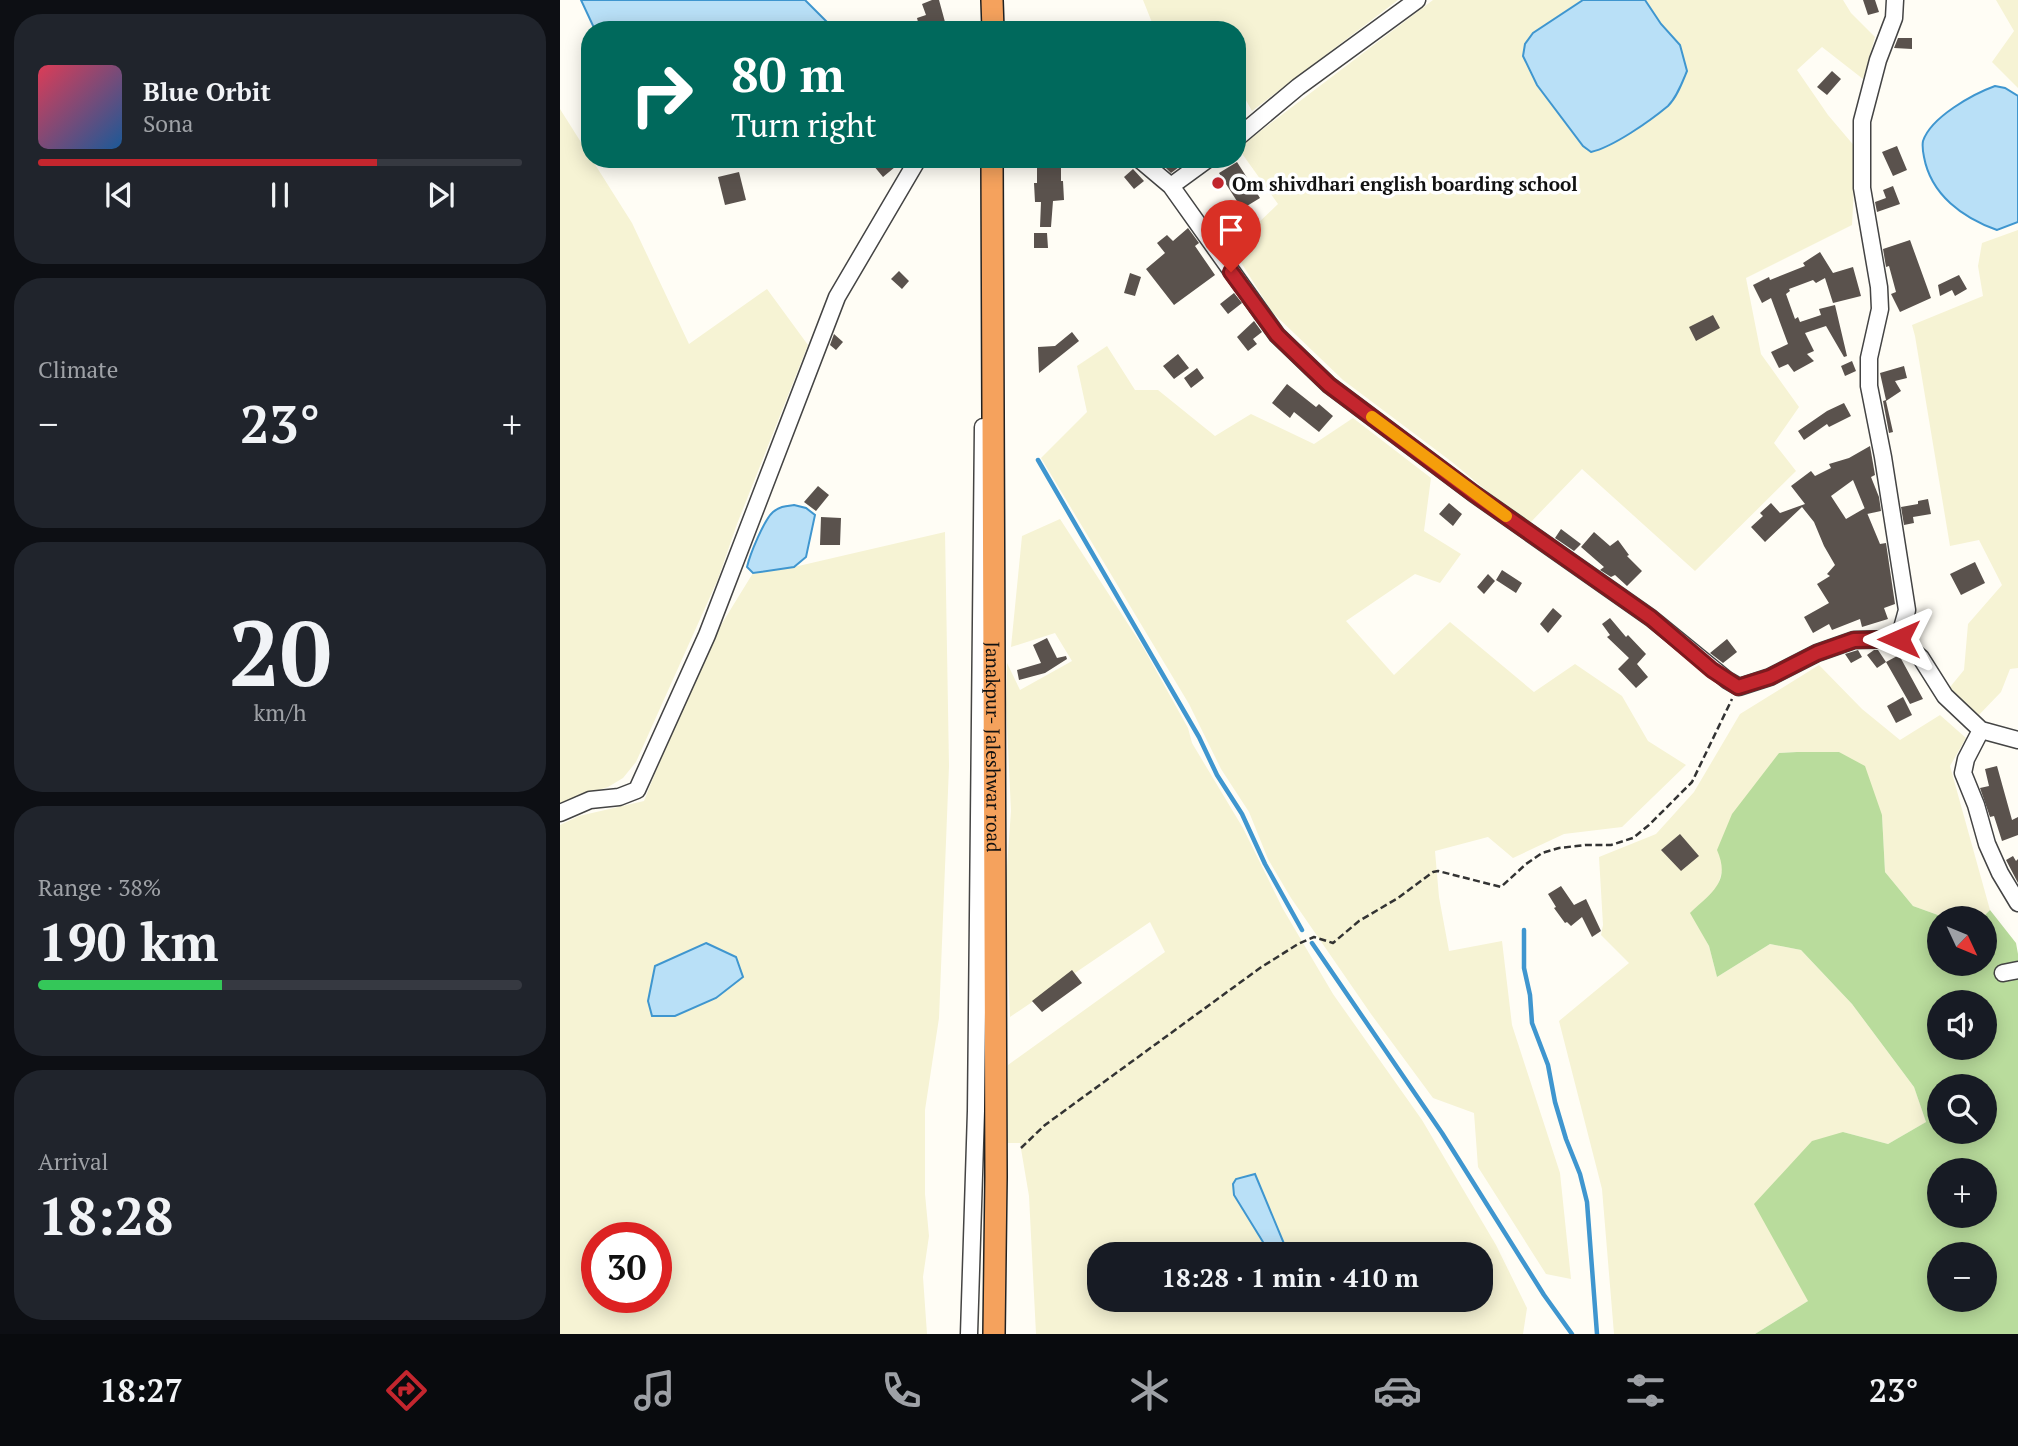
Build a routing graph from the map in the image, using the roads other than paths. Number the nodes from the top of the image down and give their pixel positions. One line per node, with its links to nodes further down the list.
1 (992, 0): 4 (highway)
2 (1417, 0): 5 (street)
3 (1895, 0): 12 (street)
4 (993, 21)
5 (1246, 130)
6 (913, 168): 15 (street)
7 (990, 168): 17 (street)
8 (990, 168): 18 (highway, Janakpur- Jaleshwar road)
9 (1150, 168): 11 (street)
10 (1196, 168): 11 (street)
11 (1171, 186): 12 (street)
12 (1899, 639): 13 (street)
13 (1981, 730): 14 (street); 16 (street)
14 (2018, 740)
15 (560, 813)
16 (2018, 902)
17 (969, 1334)
18 (994, 1334)

